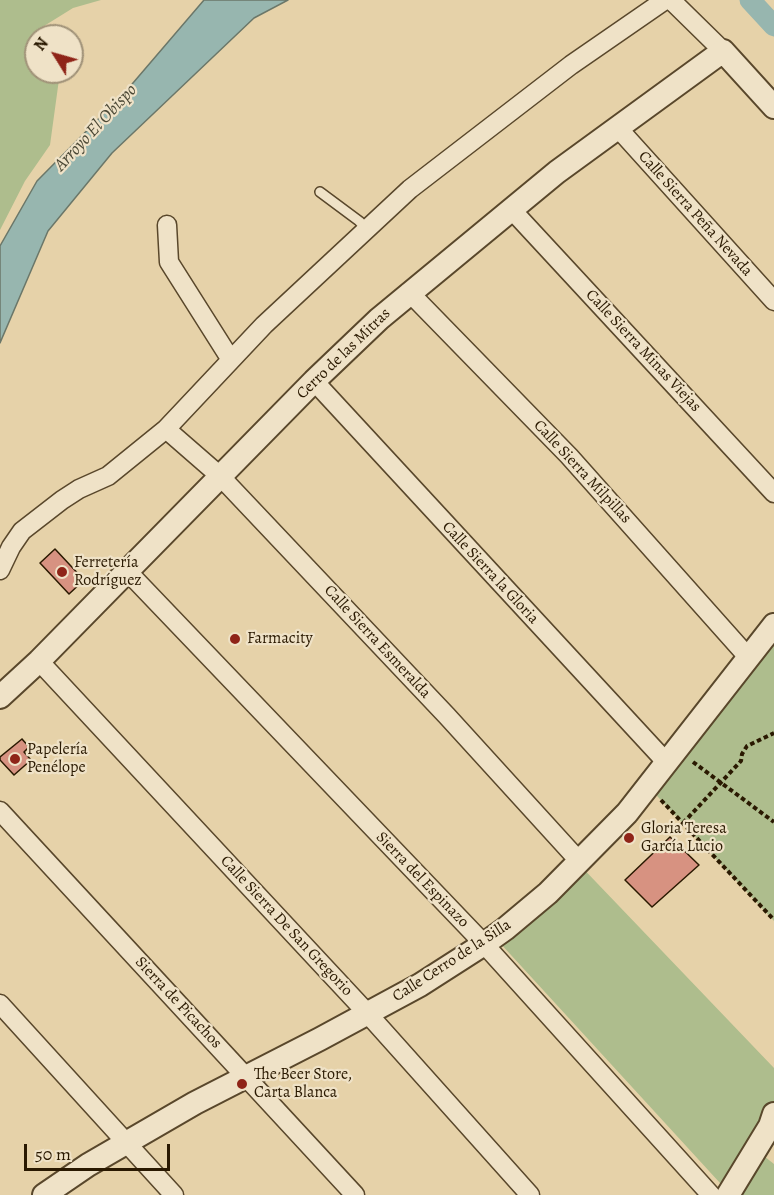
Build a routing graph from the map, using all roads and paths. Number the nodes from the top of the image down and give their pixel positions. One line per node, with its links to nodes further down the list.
1 (665, 0): 9 (street)
2 (671, 0): 3 (street)
3 (723, 51): 4 (street); 5 (street, Cerro de las Mitras)
4 (774, 107)
5 (616, 127): 7 (street, Cerro de las Mitras); 11 (street, Calle Sierra Peña Nevada)
6 (320, 192): 9 (lane)
7 (511, 209): 10 (street, Cerro de las Mitras); 16 (street, Calle Sierra Minas Viejas)
8 (167, 225): 12 (street)
9 (367, 229): 12 (street)
10 (409, 292): 13 (street, Cerro de las Mitras); 20 (street, Calle Sierra Milpillas)
11 (774, 301)
12 (231, 360): 14 (street)
13 (314, 381): 15 (street, Cerro de las Mitras); 24 (street, Calle Sierra la Gloria)
14 (166, 429): 15 (street, Calle Sierra Esmeralda); 17 (street)
15 (220, 476): 18 (street, Cerro de las Mitras); 30 (street, Calle Sierra Esmeralda)
16 (774, 493)
17 (0, 570)
18 (127, 571): 21 (street, Cerro de las Mitras); 32 (street, Sierra del Espinazo)
19 (774, 625): 20 (street, Calle Cerro de la Silla)
20 (748, 657): 24 (street, Calle Cerro de la Silla)
21 (39, 661): 22 (street, Cerro de las Mitras); 34 (street, Calle Sierra De San Gregorio)
22 (0, 697)
23 (774, 733): 25 (path)
24 (677, 760): 25 (path); 30 (street, Calle Cerro de la Silla)
25 (721, 782): 28 (path); 29 (path)
26 (657, 795): 29 (path)
27 (0, 811): 35 (street, Sierra de Picachos)
28 (774, 822)
29 (683, 823): 31 (path)
30 (580, 862): 32 (street, Calle Cerro de la Silla)
31 (774, 920)
32 (484, 944): 34 (street, Calle Cerro de la Silla); 42 (street, Sierra del Espinazo)
33 (0, 1004): 37 (street)
34 (368, 1014): 35 (street, Calle Cerro de la Silla); 41 (street, Calle Sierra De San Gregorio)
35 (246, 1076): 37 (street, Calle Cerro de la Silla); 40 (street, Sierra de Picachos)
36 (773, 1122): 43 (street)
37 (126, 1143): 38 (street, Calle Cerro de la Silla); 39 (street)
38 (44, 1195)
39 (174, 1195)
40 (355, 1195)
41 (530, 1195)
42 (711, 1195)
43 (728, 1195)

